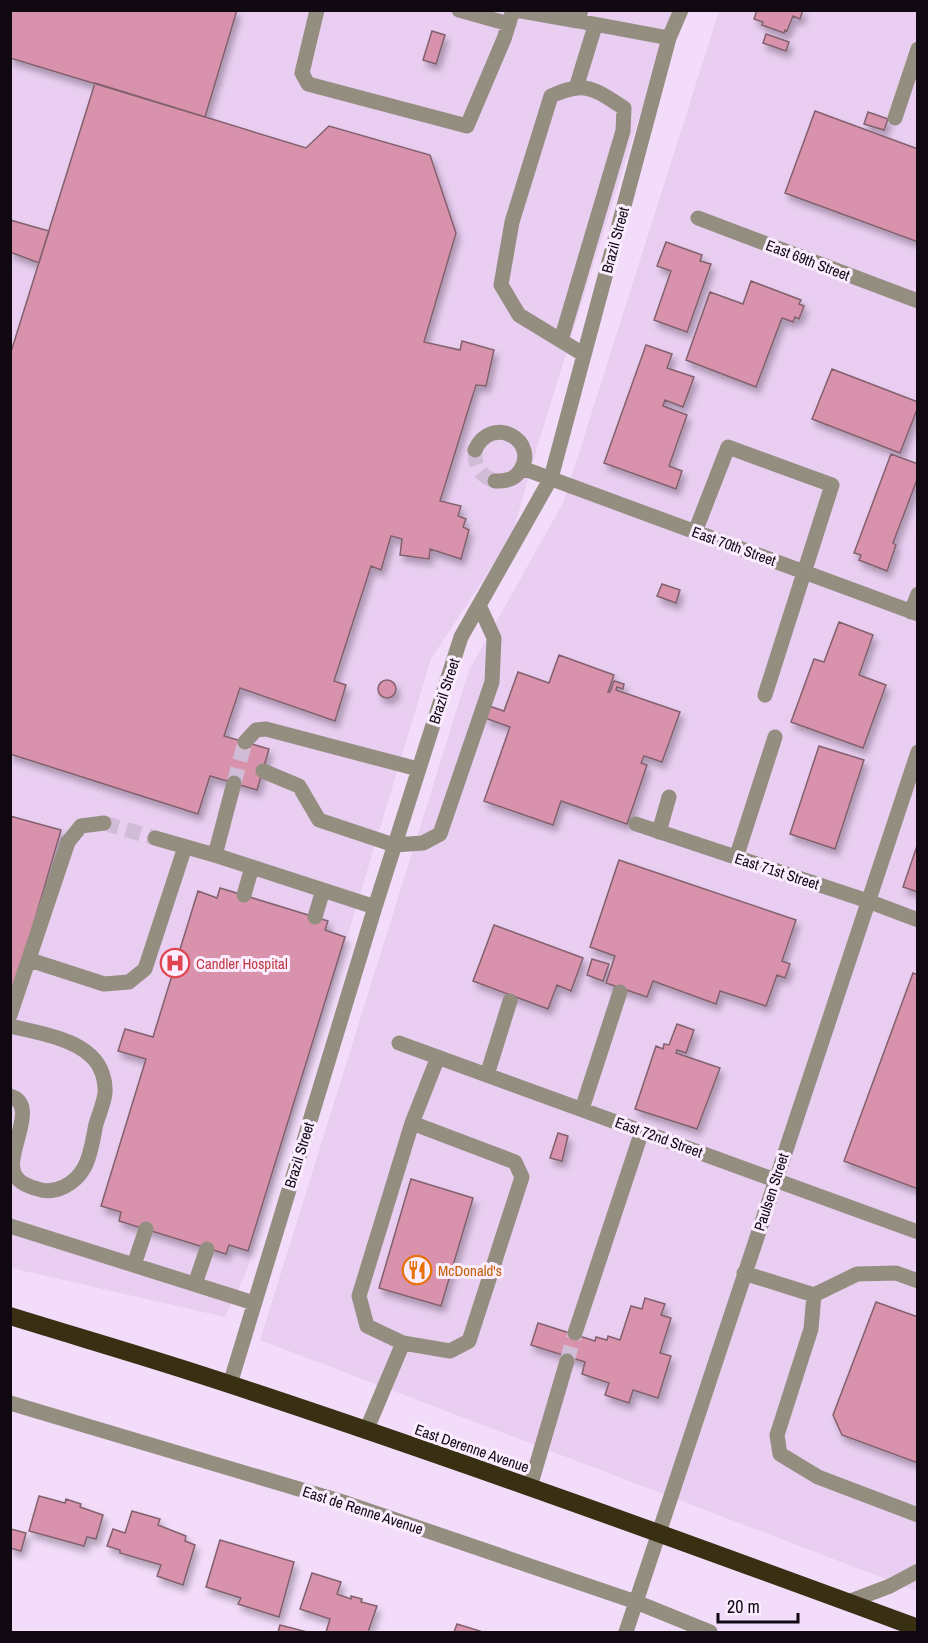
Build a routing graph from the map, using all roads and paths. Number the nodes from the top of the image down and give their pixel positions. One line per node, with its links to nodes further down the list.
1 (317, 10): 4 (street)
2 (459, 10): 4 (street)
3 (681, 10): 7 (street, Brazil Street)
4 (512, 15): 5 (street)
5 (580, 16): 6 (street)
6 (595, 26): 7 (street); 9 (street)
7 (669, 38): 14 (street, Brazil Street)
8 (918, 49): 10 (street)
9 (576, 88): 13 (street); 13 (street)
10 (895, 118)
11 (698, 218): 12 (street, East 69th Street)
12 (918, 301)
13 (561, 340): 14 (street)
14 (583, 354): 17 (street, Brazil Street)
15 (475, 450): 16 (street)
16 (522, 468): 17 (street, East 70th Street); 18 (street)
17 (551, 478): 19 (street, East 70th Street); 22 (street, Brazil Street)
18 (495, 481)
19 (695, 532): 20 (street, East 70th Street); 20 (street)
20 (805, 572): 23 (street, East 70th Street); 24 (street)
21 (918, 594): 23 (street)
22 (479, 605): 28 (street, Brazil Street); 36 (street)
23 (915, 613)
24 (765, 694)
25 (775, 737): 39 (street)
26 (245, 742): 28 (street)
27 (918, 752): 43 (street, Paulsen Street)
28 (418, 769): 36 (street, Brazil Street)
29 (263, 771): 36 (street)
30 (234, 783): 38 (street)
31 (669, 797): 34 (street)
32 (104, 823): 47 (street)
33 (636, 824): 34 (street, East 71st Street)
34 (658, 832): 39 (street, East 71st Street)
35 (155, 838): 37 (street)
36 (394, 844): 44 (street, Brazil Street)
37 (185, 847): 38 (street); 47 (street)
38 (215, 855): 40 (street)
39 (736, 858): 43 (street, East 71st Street)
40 (252, 867): 41 (street); 42 (street)
41 (323, 890): 44 (street); 45 (street)
42 (244, 895)
43 (868, 901): 46 (street, East 71st Street); 59 (street, Paulsen Street)
44 (375, 907): 69 (street, Brazil Street)
45 (315, 917)
46 (918, 920)
47 (30, 960): 50 (street)
48 (620, 992): 56 (street)
49 (510, 1001): 54 (street)
50 (10, 1015)
51 (10, 1026): 55 (street)
52 (399, 1043): 53 (street, East 72nd Street)
53 (438, 1057): 54 (street, East 72nd Street); 57 (street)
54 (487, 1075): 56 (street, East 72nd Street)
55 (10, 1096)
56 (582, 1109): 58 (street, East 72nd Street)
57 (412, 1123): 72 (street); 72 (street)
58 (642, 1131): 59 (street, East 72nd Street); 71 (street)
59 (775, 1179): 62 (street, East 72nd Street); 65 (street, Paulsen Street)
60 (10, 1226): 64 (street)
61 (146, 1230): 64 (street)
62 (918, 1232)
63 (207, 1248): 67 (street)
64 (134, 1265): 67 (street)
65 (744, 1273): 68 (street); 79 (street, Paulsen Street)
66 (918, 1281): 68 (street)
67 (195, 1284): 69 (street)
68 (814, 1295): 78 (street)
69 (254, 1303): 74 (street, Brazil Street)
70 (10, 1316): 74 (highway, East Derenne Avenue)
71 (575, 1333)
72 (403, 1343): 76 (street)
73 (567, 1361): 77 (street)
74 (230, 1384): 76 (highway, East Derenne Avenue)
75 (10, 1403): 81 (street, East de Renne Avenue)
76 (366, 1431): 77 (highway, East Derenne Avenue)
77 (530, 1487): 79 (highway, East Derenne Avenue)
78 (918, 1515)
79 (659, 1532): 81 (street, Paulsen Street); 82 (highway, East Derenne Avenue)
80 (918, 1571): 82 (street)
81 (636, 1602): 84 (street, Paulsen Street); 85 (street, East de Renne Avenue)
82 (848, 1602): 83 (highway, East Derenne Avenue)
83 (918, 1628)
84 (626, 1632)
85 (710, 1632)

